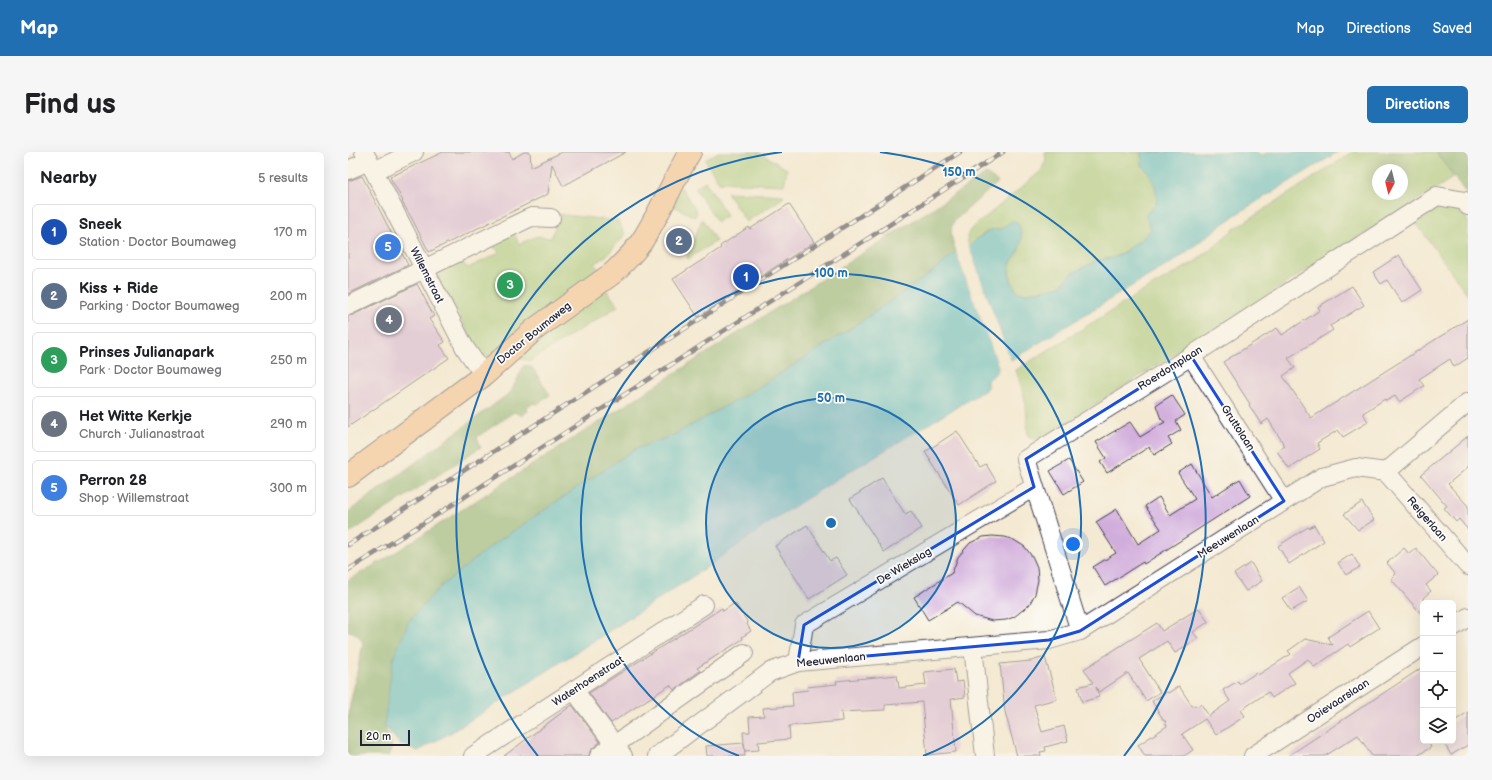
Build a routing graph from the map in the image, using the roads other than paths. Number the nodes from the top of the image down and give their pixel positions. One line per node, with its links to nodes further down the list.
1 (414, 152): 3 (street)
2 (685, 155): 10 (main road, Doctor Boumaweg)
3 (369, 161): 4 (street); 7 (street, Willemstraat)
4 (348, 170)
5 (1468, 206): 9 (street, Roerdomplaan)
6 (550, 218): 7 (street)
7 (424, 269): 8 (street); 10 (street, Willemstraat)
8 (348, 306)
9 (1191, 356): 14 (street, Roerdomplaan); 15 (street, Gruttolaan)
10 (484, 375): 13 (main road, Doctor Boumaweg)
11 (1468, 402): 12 (street)
12 (1386, 472): 15 (street, Meeuwenlaan); 16 (street, Reigerlaan)
13 (348, 476)
14 (1034, 486): 20 (street, Roerdomplaan); 24 (street, De Wiekslag)
15 (1284, 501): 20 (street, Meeuwenlaan)
16 (1468, 566)
17 (704, 606): 25 (street, Waterhoenstraat)
18 (1468, 617): 19 (street)
19 (1456, 625)
20 (1080, 632): 21 (street, Meeuwenlaan)
21 (973, 647): 24 (street, Meeuwenlaan); 30 (street)
22 (1420, 648): 31 (street, Ooievaarslaan)
23 (744, 653): 26 (street)
24 (798, 662): 27 (street, Meeuwenlaan)
25 (574, 690): 26 (street); 28 (street, Waterhoenstraat)
26 (619, 750): 29 (street)
27 (664, 754)
28 (473, 756)
29 (599, 756)
30 (985, 756)
31 (1252, 756)

